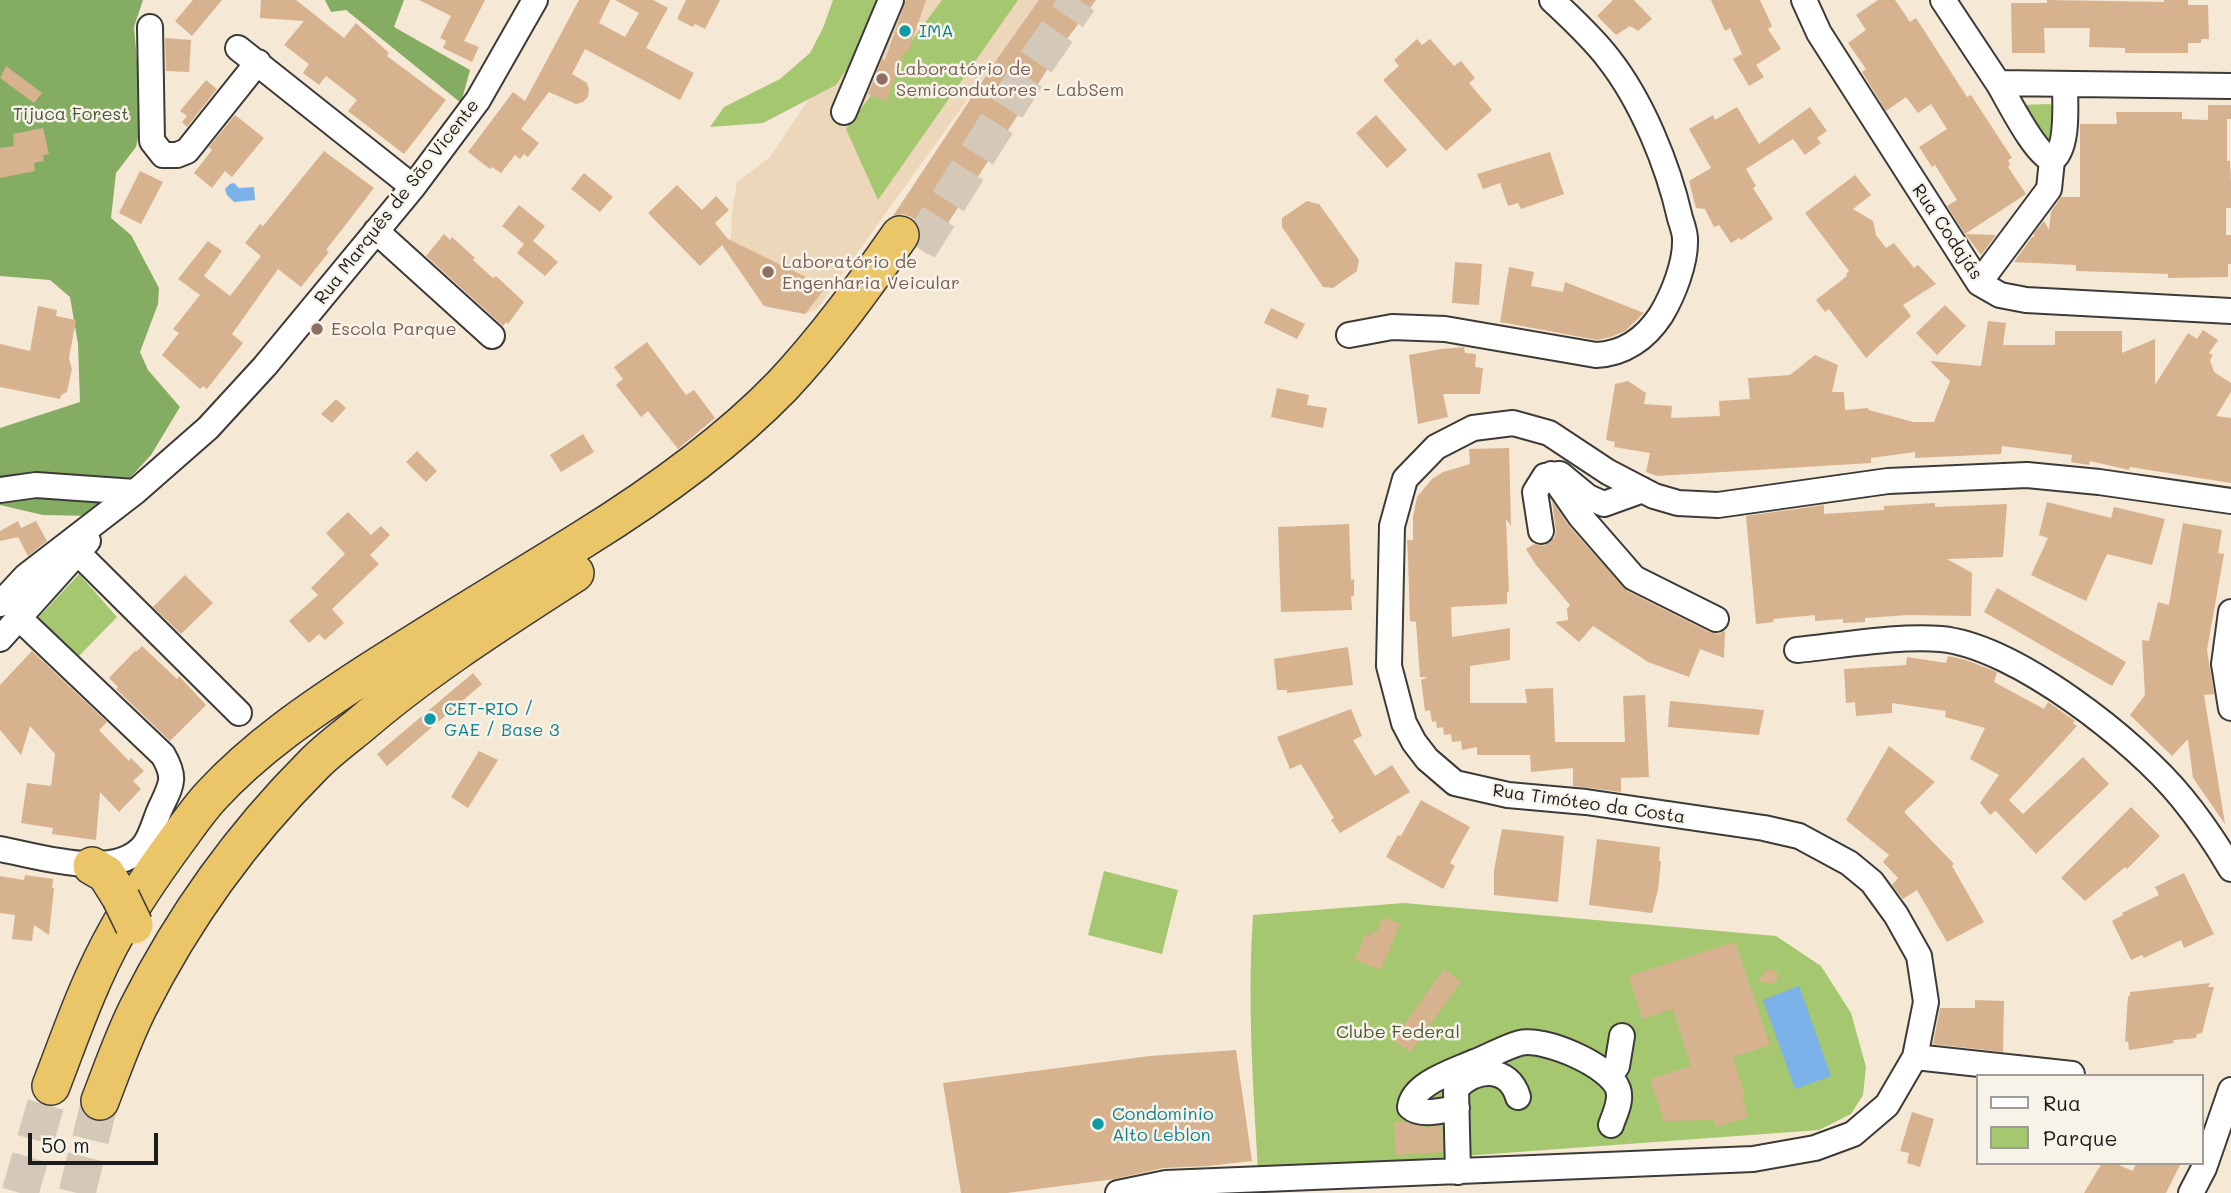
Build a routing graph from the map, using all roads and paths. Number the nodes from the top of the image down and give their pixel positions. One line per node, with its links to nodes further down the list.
1 (535, 0): 12 (street, Rua Marquês de São Vicente)
2 (891, 0): 10 (street)
3 (1552, 0): 16 (street)
4 (1804, 0): 14 (street, Rua Codajás)
5 (1943, 0): 7 (street)
6 (150, 27): 12 (street)
7 (1998, 83): 8 (street); 11 (street)
8 (2065, 85): 9 (street); 11 (street)
9 (2231, 86)
10 (844, 112)
11 (2052, 160): 14 (street)
12 (413, 187): 13 (street, Rua Marquês de São Vicente)
13 (376, 231): 17 (street); 20 (street, Rua Marquês de São Vicente)
14 (1979, 283): 15 (street, Rua Codajás)
15 (2231, 311)
16 (1349, 335)
17 (492, 336)
18 (0, 490): 20 (street)
19 (1643, 490): 21 (street, Rua Timóteo da Costa); 22 (street); 39 (street, Rua Timóteo da Costa)
20 (126, 499): 24 (street); 25 (street)
21 (2231, 501)
22 (1590, 509): 23 (street); 29 (street)
23 (1541, 531)
24 (78, 553): 27 (street); 33 (street)
25 (26, 576): 26 (street); 27 (street)
26 (0, 587)
27 (9, 610): 30 (street); 35 (street)
28 (2231, 612): 32 (street)
29 (1716, 619)
30 (0, 639)
31 (1797, 650): 36 (street)
32 (2231, 708)
33 (239, 713)
34 (0, 849): 35 (street)
35 (92, 866): 37 (highway)
36 (2231, 869)
37 (138, 1009): 43 (highway); 46 (highway)
38 (1622, 1036): 42 (street)
39 (1915, 1057): 41 (street); 49 (street, Rua Timóteo da Costa)
40 (1475, 1068): 42 (street); 45 (street); 47 (street); 47 (street)
41 (2072, 1074)
42 (1610, 1076): 48 (street)
43 (51, 1086)
44 (2231, 1090): 51 (street)
45 (1518, 1097)
46 (100, 1101)
47 (1457, 1108): 49 (street)
48 (1611, 1125)
49 (1458, 1172): 50 (street, Rua Timóteo da Costa)
50 (1118, 1193)
51 (2191, 1193)

